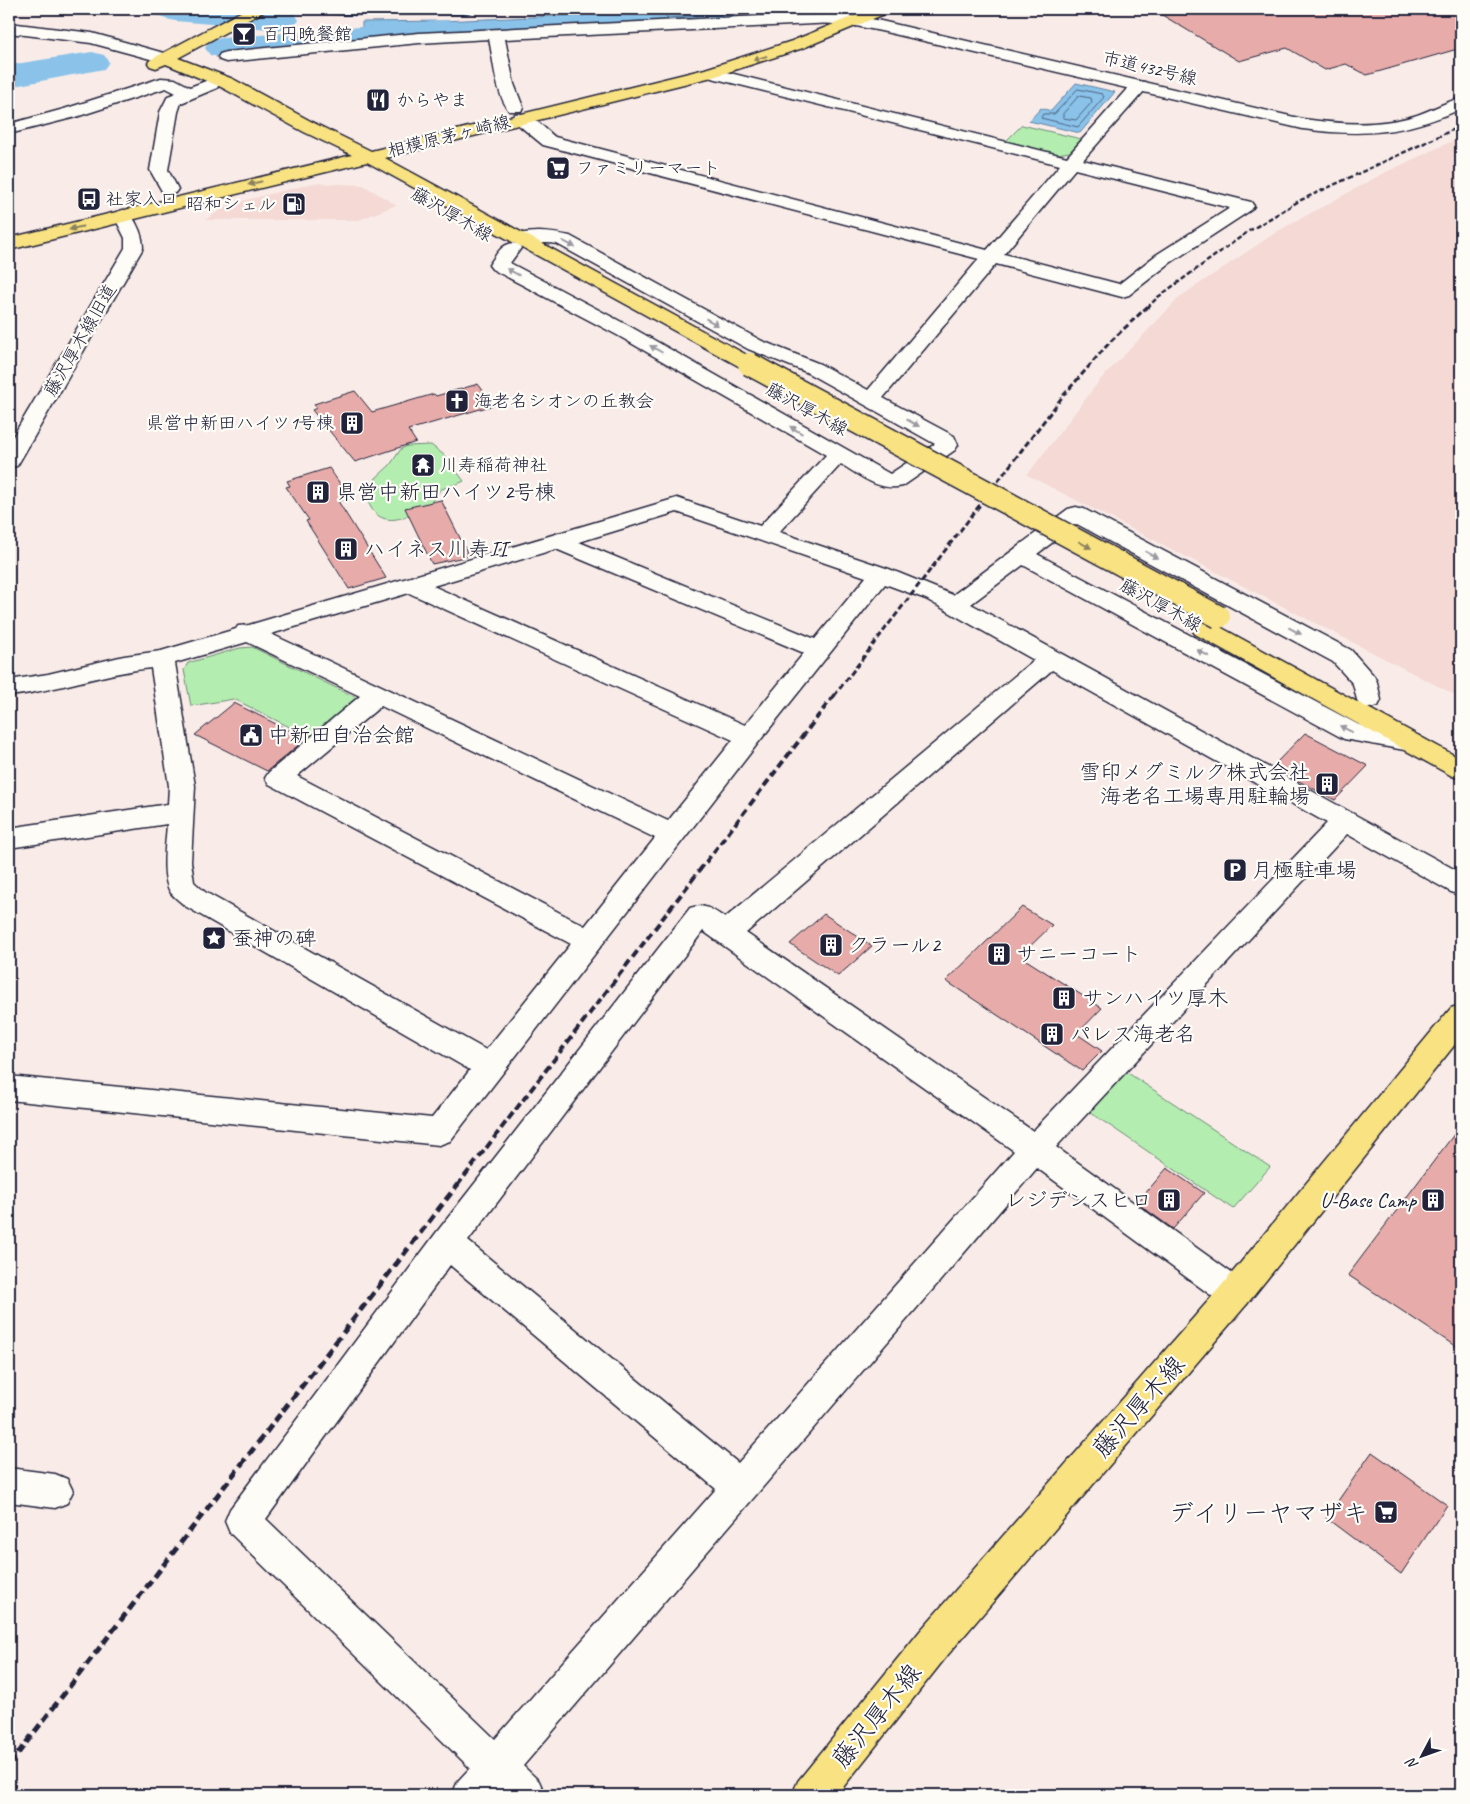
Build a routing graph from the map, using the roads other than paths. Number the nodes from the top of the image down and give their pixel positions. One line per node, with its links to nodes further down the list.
1 (253, 11): 6 (main road)
2 (856, 15): 4 (street, 市道432号線); 7 (main road, 相模原茅ヶ崎線, one-way to 7); 9 (street, 市道432号線); 12 (main road, 相模原茅ヶ崎線)
3 (13, 28): 6 (street)
4 (496, 34): 5 (street, 市道432号線); 12 (street)
5 (226, 57)
6 (160, 61): 8 (main road, 藤沢厚木線); 14 (main road, 藤沢厚木線)
7 (710, 73): 12 (main road, 相模原茅ヶ崎線); 15 (street)
8 (211, 84): 10 (street); 14 (main road, 藤沢厚木線)
9 (1139, 86): 11 (street, 市道432号線); 15 (street)
10 (189, 94): 13 (street); 16 (street)
11 (1461, 103)
12 (518, 112): 14 (main road, 相模原茅ヶ崎線); 21 (street)
13 (9, 129)
14 (353, 153): 16 (main road, 相模原茅ヶ崎線); 17 (main road, 相模原茅ヶ崎線, one-way to 17); 20 (main road, 藤沢厚木線)
15 (1072, 162): 21 (street); 21 (street)
16 (169, 189): 18 (main road, 相模原茅ヶ崎線)
17 (123, 216): 19 (main road, 相模原茅ヶ崎線, one-way to 19); 24 (street, 藤沢厚木線旧道)
18 (9, 229)
19 (9, 244)
20 (517, 244): 22 (street, one-way to 22); 23 (street, one-way to 20); 31 (main road, 藤沢厚木線)
21 (990, 258): 22 (street)
22 (871, 399): 23 (street, one-way to 23)
23 (838, 455): 25 (street)
24 (9, 461)
25 (764, 535): 26 (street); 28 (street)
26 (557, 541): 29 (street); 33 (street)
27 (1023, 556): 30 (street); 38 (street, one-way to 38); 40 (street, one-way to 27)
28 (881, 574): 30 (street); 33 (street)
29 (409, 584): 32 (street); 39 (street)
30 (953, 606): 35 (street)
31 (1211, 623): 38 (main road, 藤沢厚木線); 40 (main road, 藤沢厚木線)
32 (246, 632): 34 (street); 37 (street)
33 (819, 650): 39 (street)
34 (162, 659): 36 (street); 43 (street)
35 (1050, 659): 44 (street); 48 (street)
36 (9, 688)
37 (378, 695): 45 (street); 49 (street)
38 (1369, 700): 41 (main road, 藤沢厚木線)
39 (749, 737): 45 (street)
40 (1410, 742): 42 (main road, 藤沢厚木線)
41 (1461, 750)
42 (1461, 770)
43 (180, 812): 46 (street); 51 (street)
44 (1344, 821): 47 (street); 53 (street)
45 (673, 835): 49 (street)
46 (9, 838)
47 (1461, 885)
48 (727, 934): 53 (street); 54 (street)
49 (590, 941): 51 (street)
50 (1461, 1016): 55 (main road, 藤沢厚木線)
51 (491, 1067): 52 (street)
52 (9, 1088)
53 (1035, 1149): 55 (street); 57 (street)
54 (447, 1244): 57 (street); 59 (street)
55 (1235, 1294): 62 (main road, 藤沢厚木線)
56 (9, 1485): 58 (street)
57 (740, 1487): 59 (street)
58 (55, 1491)
59 (496, 1767): 60 (street); 61 (street)
60 (472, 1795)
61 (525, 1795)
62 (812, 1795)

